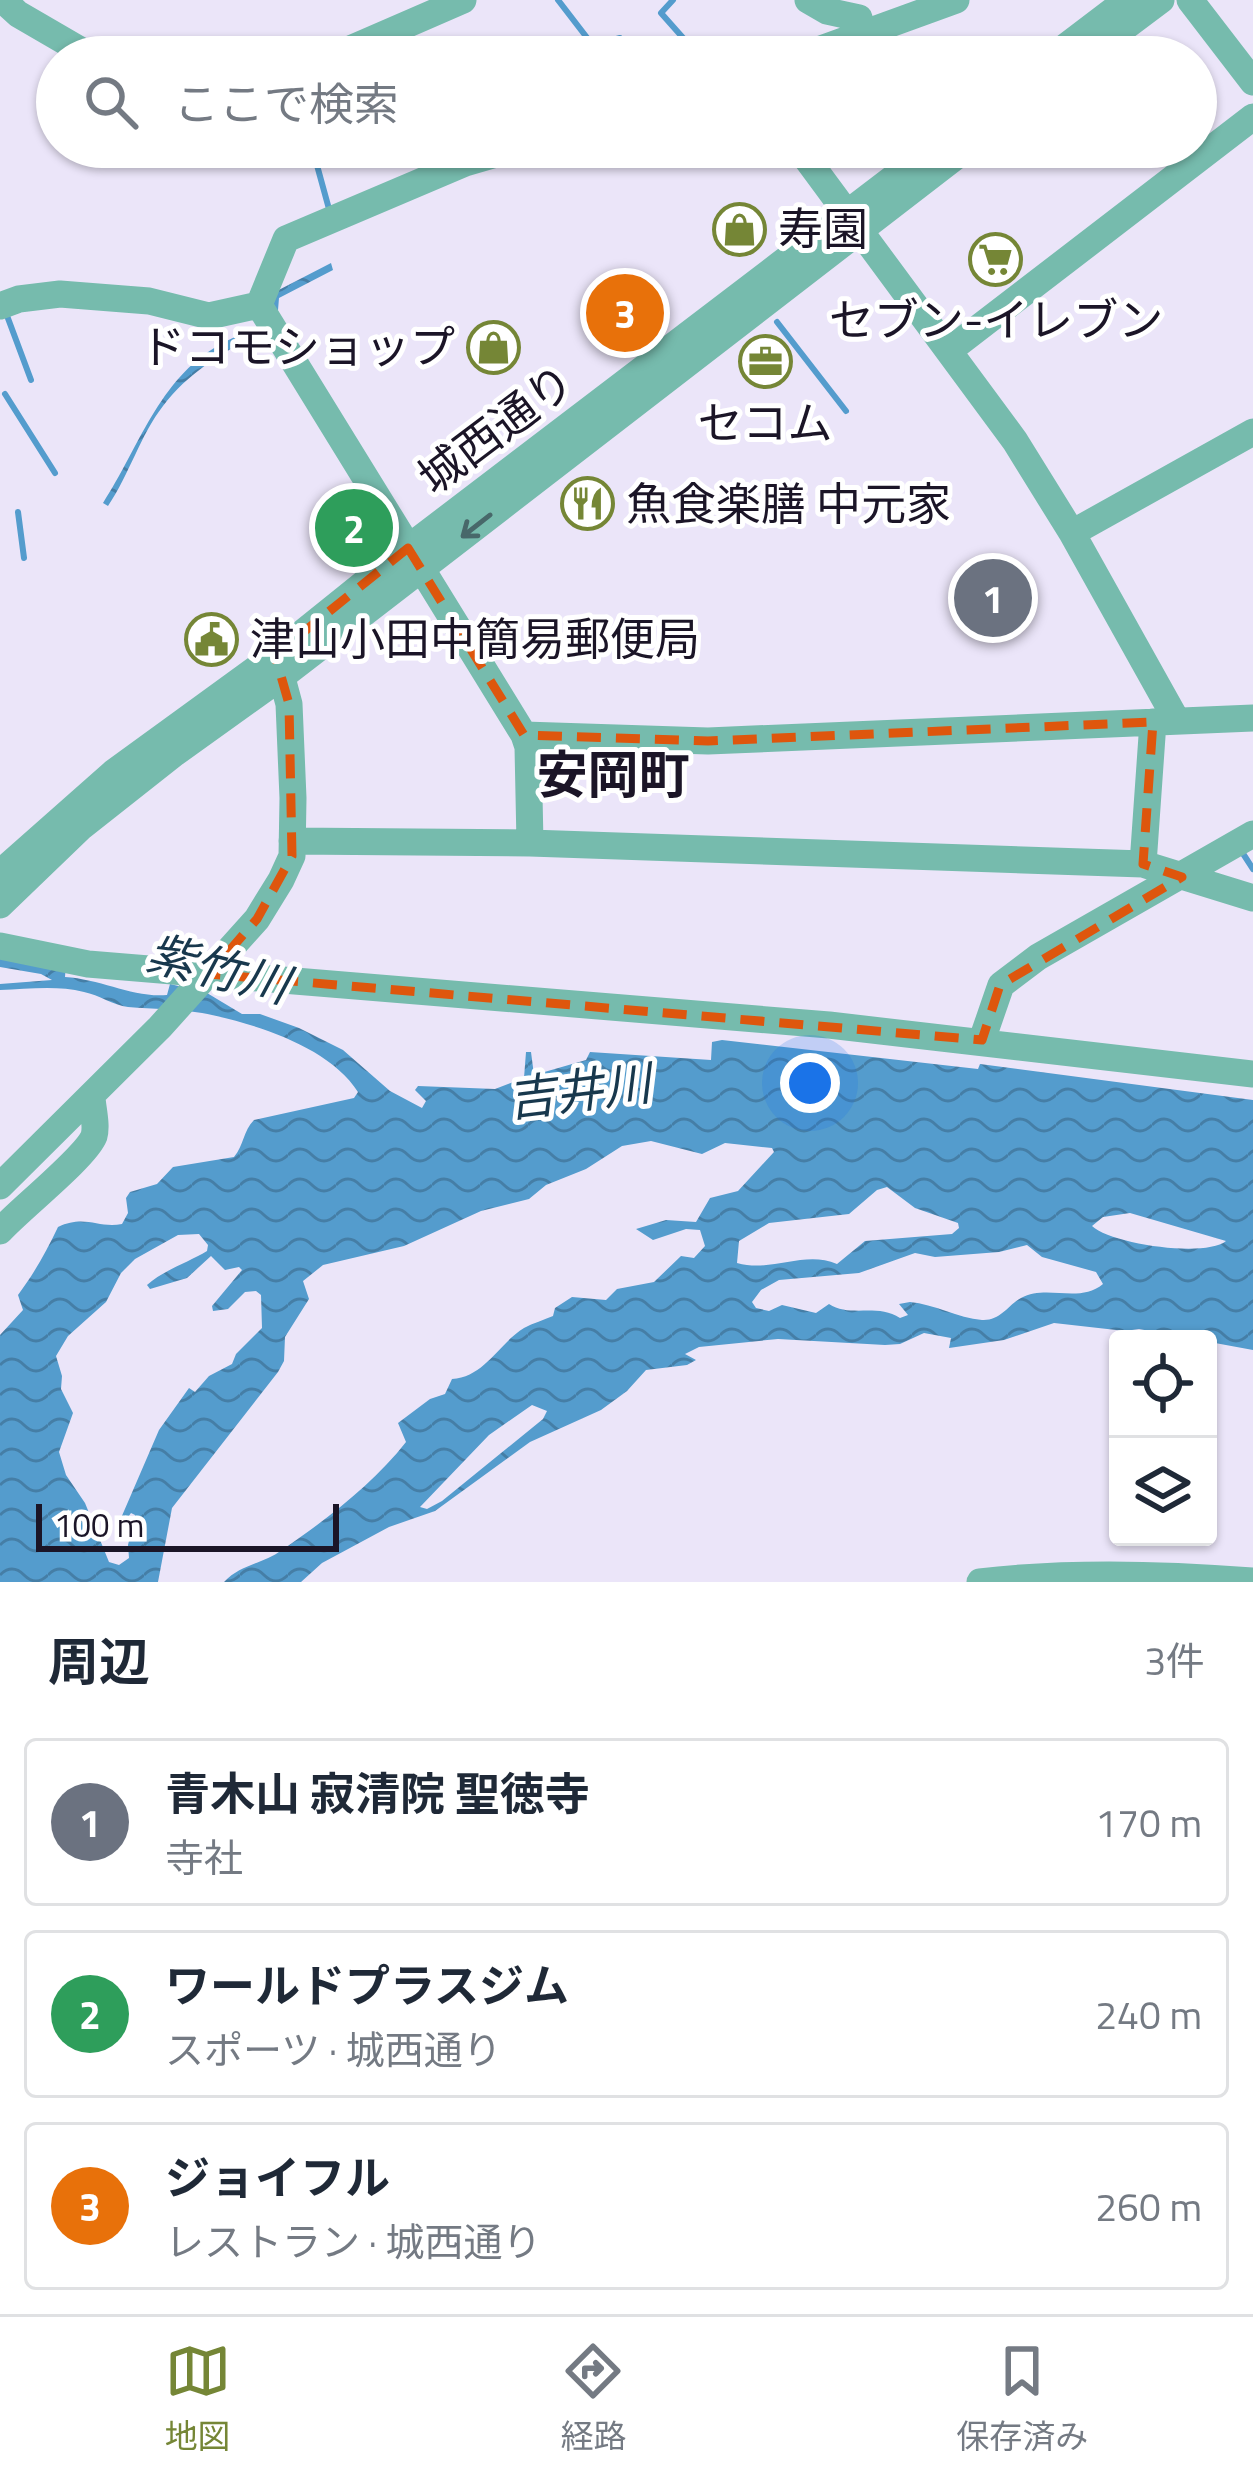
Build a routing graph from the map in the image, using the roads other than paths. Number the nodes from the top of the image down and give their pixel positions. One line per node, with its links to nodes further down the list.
1 (3, 0): 9 (street)
2 (463, 0): 10 (street)
3 (808, 0): 8 (street)
4 (956, 0): 8 (street)
5 (1127, 0): 12 (street)
6 (1161, 0): 13 (street)
7 (1190, 0): 14 (street)
8 (864, 34): 11 (street)
9 (56, 36)
10 (380, 36)
11 (858, 36)
12 (1080, 36)
13 (1113, 36)
14 (1253, 82)
15 (1253, 118): 16 (street)
16 (1217, 146)
17 (453, 168): 23 (street)
18 (814, 168): 22 (street)
19 (911, 168): 22 (street, 城西通り)
20 (936, 168): 22 (street, 城西通り)
21 (1188, 168): 25 (street)
22 (854, 221): 25 (street); 28 (street, 城西通り)
23 (259, 304): 24 (street); 28 (street)
24 (0, 306)
25 (951, 350): 27 (street)
26 (1253, 432): 27 (street)
27 (1072, 533): 31 (street)
28 (414, 558): 29 (street, 城西通り); 32 (street)
29 (278, 666): 34 (street); 37 (street, 城西通り); 40 (street, 城西通り)
30 (1253, 718): 31 (street)
31 (1165, 722): 32 (street); 36 (street)
32 (524, 735): 35 (street)
33 (1253, 834): 38 (street)
34 (292, 841): 35 (street); 42 (street)
35 (530, 843): 36 (street)
36 (1143, 864): 38 (street)
37 (0, 873)
38 (1183, 878): 39 (street); 43 (street)
39 (1253, 898)
40 (0, 905)
41 (0, 946): 42 (street)
42 (205, 978): 43 (street); 45 (street)
43 (982, 1040): 44 (street)
44 (1253, 1074)
45 (92, 1098): 46 (street); 47 (street)
46 (0, 1186)
47 (0, 1231)
48 (1015, 1580): 49 (street); 50 (street)
49 (1253, 1581)
50 (980, 1582)

